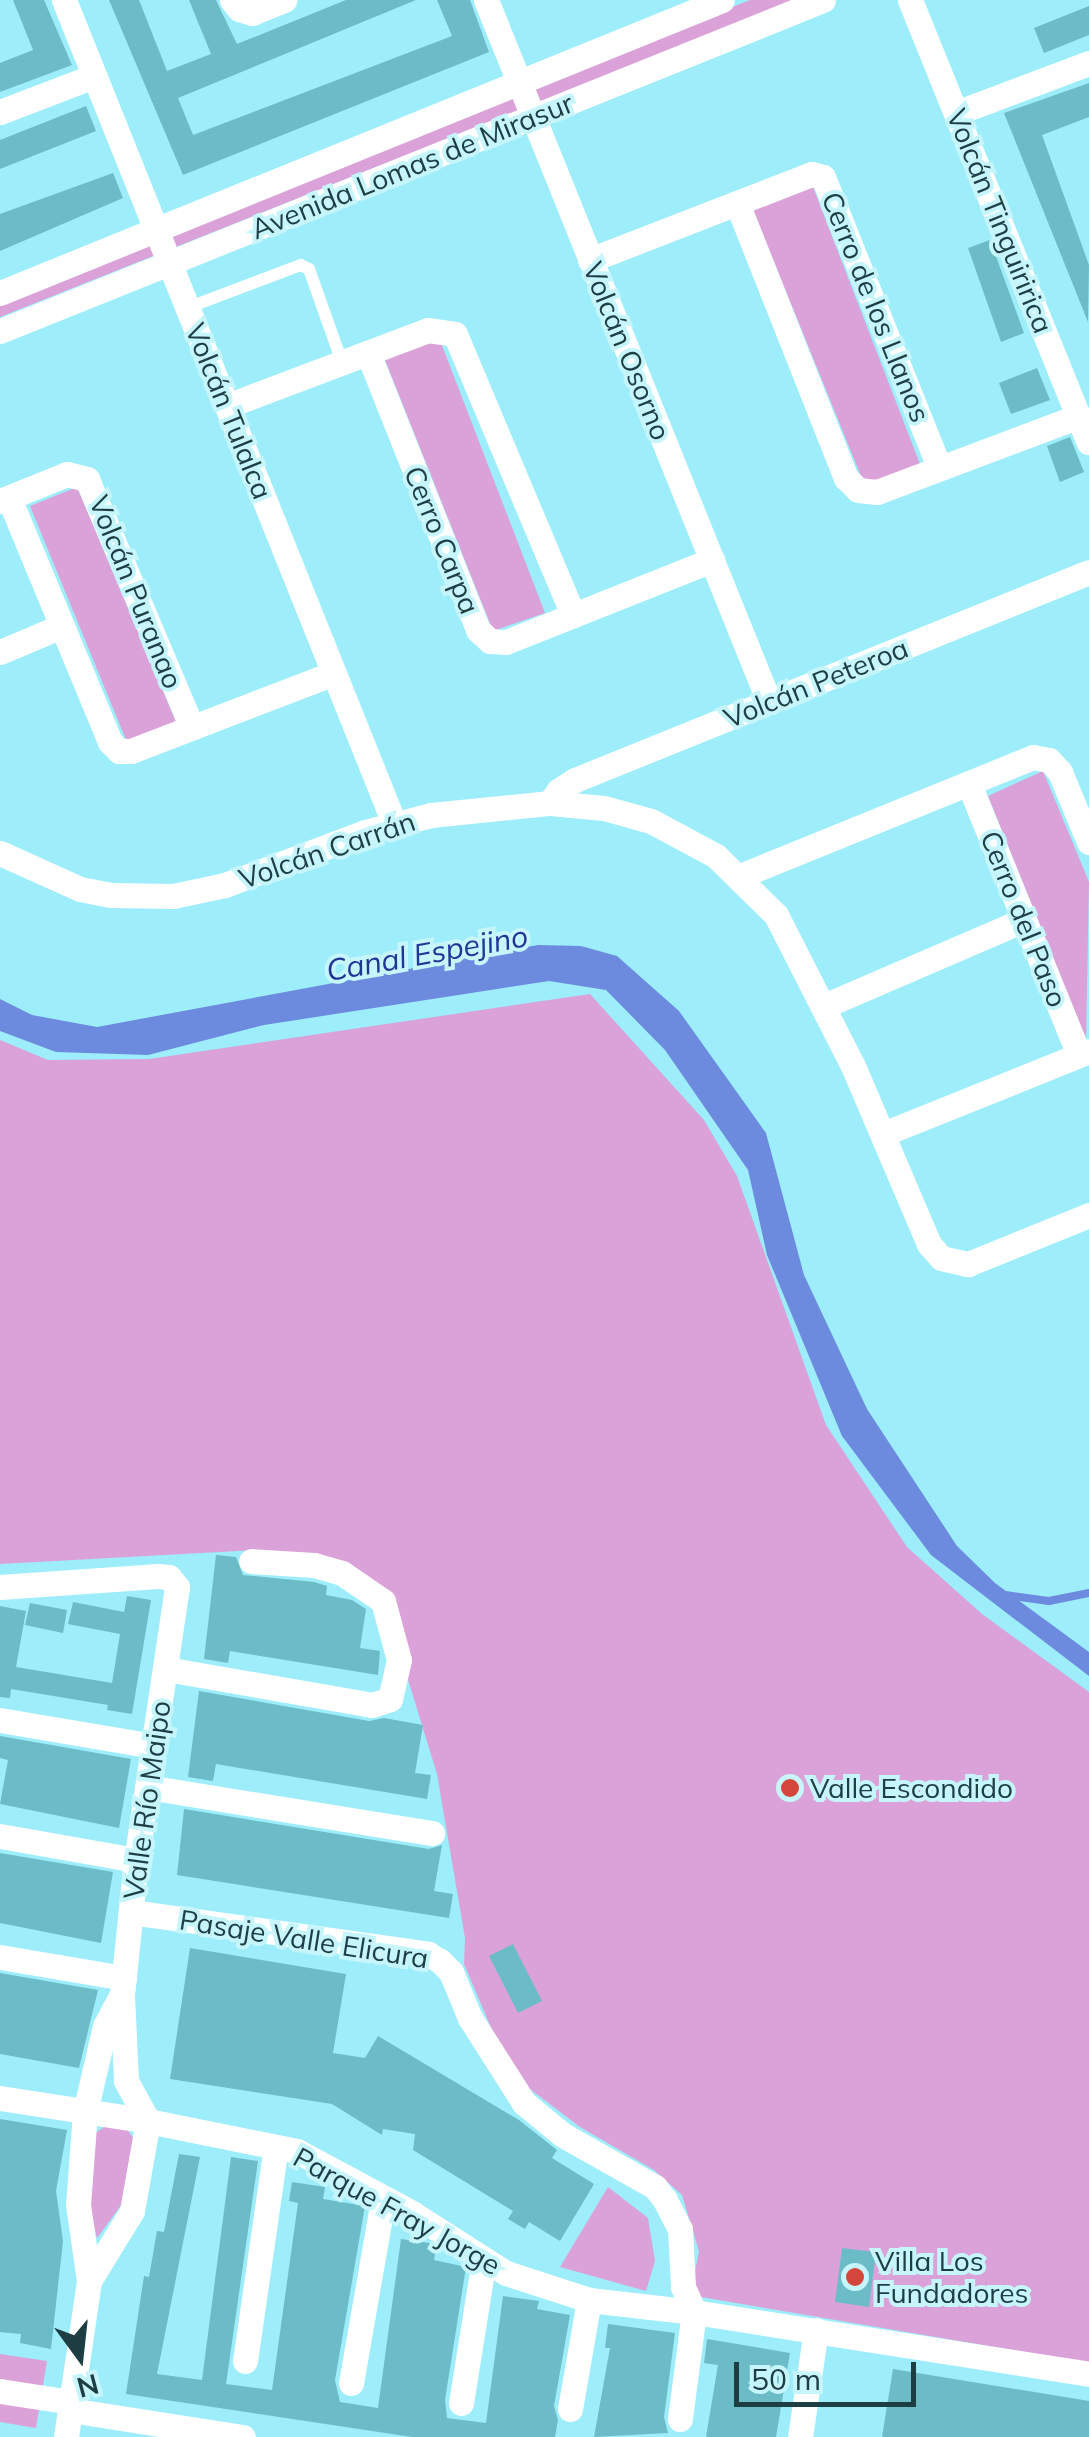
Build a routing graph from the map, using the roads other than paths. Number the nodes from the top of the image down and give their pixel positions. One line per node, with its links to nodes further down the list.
1 (64, 0): 9 (street, Volcán Tulalca)
2 (232, 0): 3 (street)
3 (286, 0)
4 (486, 0): 10 (street, Volcán Osorno)
5 (722, 0): 10 (street, Avenida Lomas de Mirasur)
6 (823, 0): 13 (street, Avenida Lomas de Mirasur)
7 (910, 0): 12 (street, Volcán Tinguiririca)
8 (1089, 63): 12 (street)
9 (94, 76): 11 (street); 15 (street, Volcán Tulalca)
10 (518, 82): 13 (street, Volcán Osorno); 15 (street, Avenida Lomas de Mirasur)
11 (0, 112)
12 (956, 113): 24 (street, Volcán Tinguiririca)
13 (533, 117): 16 (street, Volcán Osorno); 17 (street, Avenida Lomas de Mirasur)
14 (737, 203): 16 (street, Cerro de los Llanos); 26 (street); 26 (street, Cerro de los Llanos)
15 (156, 230): 17 (street, Volcán Tulalca); 18 (street, Avenida Lomas de Mirasur)
16 (590, 260): 28 (street, Volcán Osorno)
17 (170, 263): 19 (street, Volcán Tulalca); 20 (street, Avenida Lomas de Mirasur)
18 (0, 293)
19 (187, 308): 22 (lane); 23 (street, Volcán Tulalca)
20 (0, 331)
21 (368, 353): 22 (street); 30 (street); 30 (street, Cerro Carpa)
22 (342, 362): 23 (street)
23 (227, 406): 33 (street, Volcán Tulalca)
24 (1078, 416): 25 (street, Volcán Tinguiririca); 26 (street)
25 (1089, 442)
26 (939, 467)
27 (5, 500): 31 (street, Volcán Puranao); 35 (street, Volcán Puranao)
28 (712, 560): 30 (street, Cerro Carpa); 34 (street, Volcán Osorno)
29 (1089, 572): 34 (street, Volcán Peteroa)
30 (573, 615)
31 (62, 626): 32 (street); 35 (street, Volcán Puranao)
32 (0, 652)
33 (334, 672): 35 (street, Volcán Puranao); 38 (street, Volcán Tulalca)
34 (769, 702): 37 (street, Volcán Peteroa)
35 (192, 728)
36 (969, 784): 39 (street); 41 (street); 42 (street, Cerro del Paso)
37 (550, 803): 38 (street, Volcán Carrán); 41 (street, Volcán Carrán)
38 (394, 823): 40 (street, Volcán Carrán)
39 (1089, 842)
40 (0, 853)
41 (740, 876): 43 (street, Volcán Carrán)
42 (1024, 920): 43 (street); 44 (street, Cerro del Paso)
43 (824, 1006): 45 (street, Volcán Carrán)
44 (1084, 1053): 45 (street)
45 (883, 1134): 46 (street, Volcán Carrán)
46 (1089, 1216)
47 (251, 1561): 49 (street)
48 (0, 1587): 49 (street, Valle Río Maipo)
49 (166, 1669): 51 (street, Valle Río Maipo)
50 (0, 1720): 51 (street)
51 (153, 1746): 52 (street, Valle Río Maipo)
52 (147, 1787): 53 (street); 55 (street, Valle Río Maipo)
53 (432, 1834)
54 (0, 1836): 55 (street)
55 (136, 1860): 56 (street, Valle Río Maipo)
56 (131, 1912): 58 (street, Valle Río Maipo); 67 (street, Pasaje Valle Elicura)
57 (0, 1956): 58 (street)
58 (123, 1986): 60 (street, Valle Río Maipo); 61 (street, Valle Río Maipo)
59 (0, 2098): 60 (street, Parque Fray Jorge)
60 (84, 2112): 61 (street, Parque Fray Jorge); 65 (street, Valle Río Maipo)
61 (148, 2120): 62 (street, Parque Fray Jorge); 65 (street)
62 (276, 2146): 63 (street, Parque Fray Jorge); 69 (street)
63 (383, 2200): 64 (street, Parque Fray Jorge); 71 (street)
64 (484, 2260): 66 (street, Parque Fray Jorge); 73 (street)
65 (89, 2281): 74 (street)
66 (589, 2300): 67 (street, Parque Fray Jorge); 75 (street)
67 (694, 2312): 68 (street, Parque Fray Jorge); 76 (street)
68 (816, 2330): 70 (street, Parque Fray Jorge); 79 (street)
69 (245, 2361)
70 (1089, 2374)
71 (351, 2383)
72 (0, 2391): 74 (street)
73 (462, 2403)
74 (70, 2406): 77 (street); 78 (street)
75 (570, 2409)
76 (680, 2419)
77 (66, 2437)
78 (243, 2437)
79 (800, 2437)

